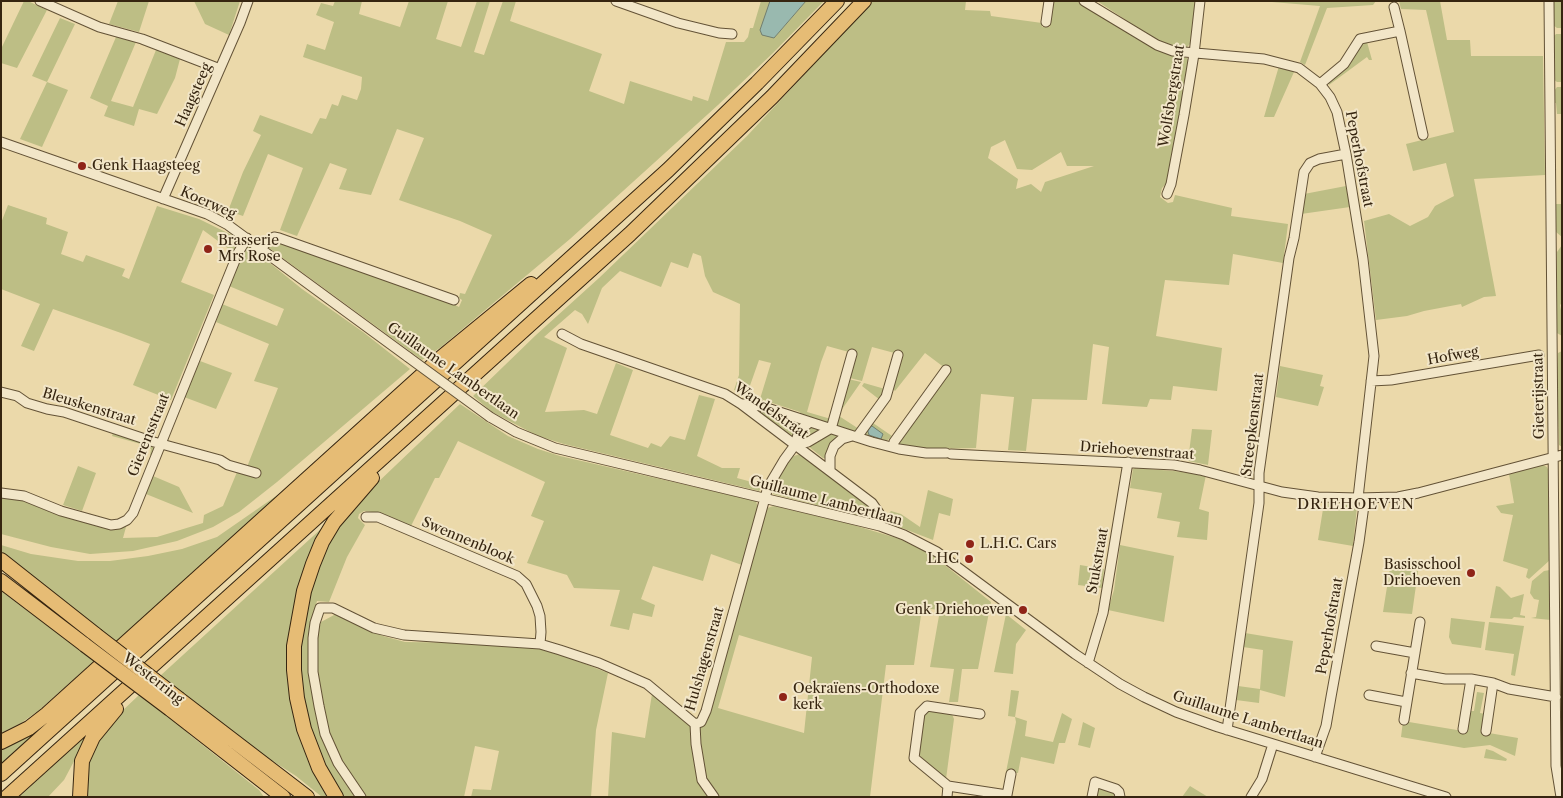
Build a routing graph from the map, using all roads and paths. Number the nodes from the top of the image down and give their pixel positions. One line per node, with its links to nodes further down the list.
1 (40, 1): 17 (street)
2 (248, 1): 17 (street, Haagsteeg)
3 (616, 1): 12 (street)
4 (648, 1): 12 (street)
5 (836, 1): 25 (highway)
6 (864, 1): 40 (highway)
7 (1049, 1): 13 (street)
8 (1084, 1): 16 (street, Peperhofstraat)
9 (1200, 1): 16 (street, Wolfsbergstraat)
10 (1549, 1): 43 (street, Gieterijstraat)
11 (1394, 6): 14 (street)
12 (644, 11): 15 (street)
13 (1046, 22)
14 (1400, 31): 18 (street); 19 (street)
15 (732, 34)
16 (1194, 54): 18 (street, Peperhofstraat); 22 (street, Wolfsbergstraat)
17 (220, 69): 23 (street, Haagsteeg)
18 (1320, 84): 21 (street, Peperhofstraat)
19 (1423, 135)
20 (1, 142): 23 (street, Koerweg)
21 (1346, 154): 33 (street, Peperhofstraat); 47 (street, Streepkenstraat)
22 (1167, 194)
23 (164, 198): 24 (street, Koerweg)
24 (247, 238): 26 (street, Koerweg); 39 (street, Gierensstraat)
25 (586, 245): 75 (highway); 78 (highway)
26 (261, 248): 27 (street); 49 (street, Guillaume Lambertlaan, bridge)
27 (454, 300)
28 (562, 334): 35 (street, Wandelstraat)
29 (852, 354): 37 (street)
30 (898, 355): 38 (street)
31 (1539, 355): 33 (street, Hofweg)
32 (946, 370): 42 (street)
33 (1371, 381): 50 (street, Peperhofstraat)
34 (1, 392): 39 (street, Bleuskenstraat)
35 (741, 404): 36 (street, Driehoevenstraat); 41 (street, Wandelstraat)
36 (810, 422): 37 (street, Driehoevenstraat); 41 (street)
37 (830, 429): 38 (street, Driehoevenstraat); 41 (street)
38 (855, 436): 42 (street, Driehoevenstraat); 45 (street)
39 (160, 443): 46 (street, Bleuskenstraat); 48 (street, Gierensstraat)
40 (399, 443): 61 (highway); 88 (highway)
41 (795, 445): 45 (street, Wandelstraat); 49 (street)
42 (893, 447): 44 (street, Driehoevenstraat)
43 (1557, 457): 50 (street, Driehoevenstraat); 55 (street, Gieterijstraat)
44 (1128, 462): 47 (street, Driehoevenstraat); 60 (street, Stukstraat)
45 (830, 471): 52 (street, Wandelstraat)
46 (256, 474)
47 (1260, 486): 50 (street, Driehoevenstraat); 73 (street, Streepkenstraat)
48 (1, 493)
49 (765, 498): 52 (street, Guillaume Lambertlaan); 71 (street, Hulshagenstraat)
50 (1361, 498): 77 (street, Peperhofstraat)
51 (366, 517): 57 (street, Swennenblook)
52 (880, 526): 60 (street, Guillaume Lambertlaan)
53 (1, 560): 68 (highway, Westerring, bridge)
54 (1, 581): 68 (highway, Westerring, bridge)
55 (1558, 589): 66 (street, Gieterijstraat)
56 (1420, 622): 59 (street)
57 (540, 644): 71 (street, Hulshagenstraat); 89 (street, Hulshagenstraat)
58 (1376, 646): 59 (street)
59 (1415, 653): 62 (street)
60 (1088, 663): 73 (street, Guillaume Lambertlaan)
61 (144, 673): 84 (highway); 85 (highway)
62 (1411, 673): 63 (street); 67 (street)
63 (1471, 679): 64 (street); 72 (street)
64 (1493, 683): 66 (street); 74 (street)
65 (1369, 695): 67 (street)
66 (1556, 697): 82 (street, Gieterijstraat)
67 (1406, 702): 70 (street)
68 (174, 704): 80 (highway, Westerring); 83 (highway, Westerring)
69 (980, 714): 81 (street)
70 (1404, 720)
71 (695, 724): 90 (street)
72 (1463, 728)
73 (1227, 730): 76 (street, Guillaume Lambertlaan)
74 (1486, 731)
75 (1, 742)
76 (1273, 744): 77 (street, Guillaume Lambertlaan); 94 (street)
77 (1315, 757): 95 (street, Guillaume Lambertlaan)
78 (1, 774)
79 (1011, 774): 81 (street)
80 (263, 782): 86 (highway); 87 (highway, Westerring)
81 (948, 786): 91 (street)
82 (1561, 793)
83 (300, 794)
84 (7, 797)
85 (80, 797)
86 (272, 797)
87 (283, 797)
88 (336, 797)
89 (361, 797)
90 (714, 797)
91 (947, 797)
92 (1092, 797): 93 (street)
93 (1120, 797)
94 (1251, 797)
95 (1446, 797)

